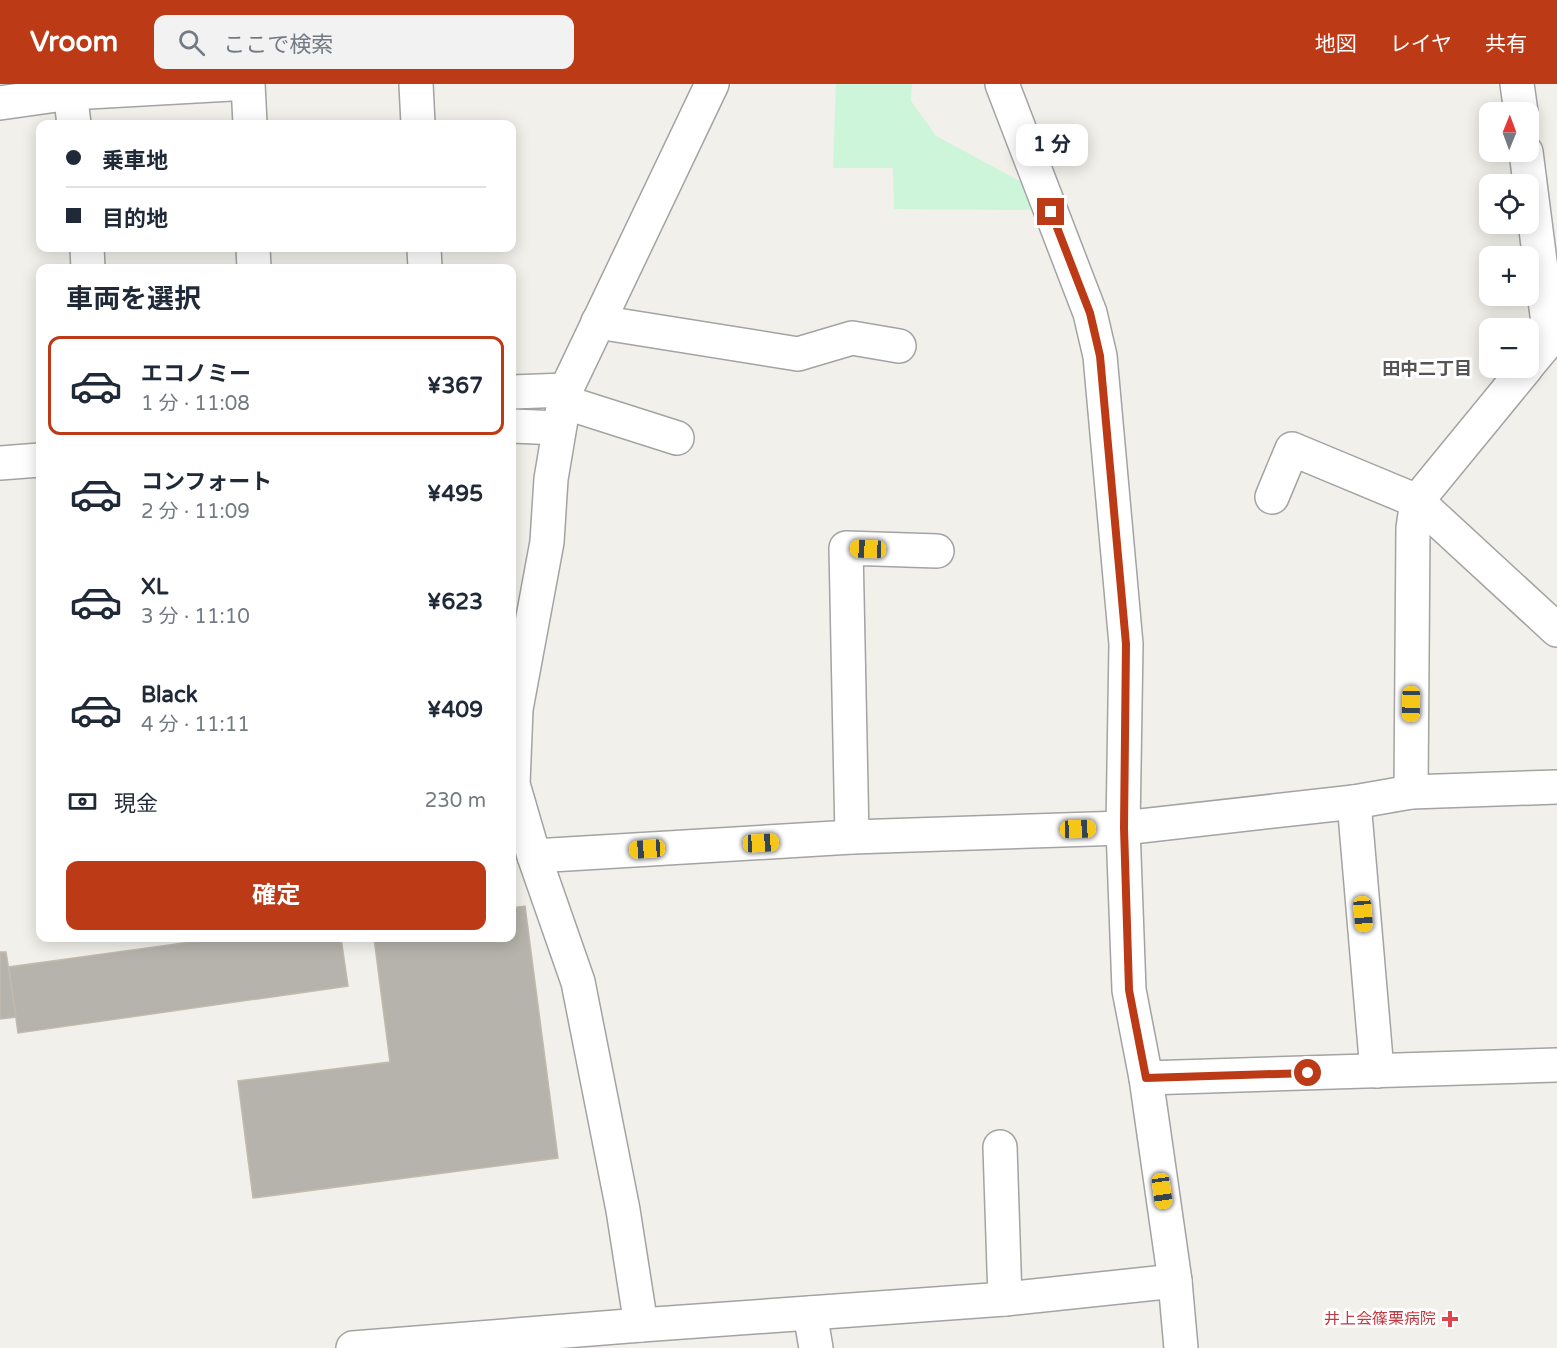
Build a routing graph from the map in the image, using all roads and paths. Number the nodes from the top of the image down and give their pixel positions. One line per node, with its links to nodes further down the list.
1 (231, 84): 7 (street)
2 (248, 84): 10 (street)
3 (416, 84): 11 (street)
4 (712, 84): 13 (street)
5 (1002, 84): 32 (street)
6 (1517, 84): 8 (street)
7 (72, 100): 9 (street)
8 (1520, 102)
9 (0, 103)
10 (250, 120)
11 (418, 120)
12 (1527, 162): 15 (street)
13 (598, 322): 14 (street); 18 (street)
14 (899, 346)
15 (1539, 352)
16 (1517, 378): 24 (street)
17 (516, 393): 18 (street)
18 (563, 407): 19 (street); 20 (street); 27 (street)
19 (516, 425)
20 (677, 438)
21 (36, 460): 22 (street)
22 (0, 464)
23 (1272, 497): 24 (street)
24 (1417, 501): 26 (street); 29 (street)
25 (937, 551): 33 (street)
26 (1557, 630)
27 (516, 709)
28 (1557, 787): 29 (street)
29 (1411, 792): 31 (street)
30 (516, 794): 34 (street)
31 (1354, 802): 32 (street); 36 (street)
32 (1124, 828): 33 (street); 37 (street)
33 (852, 837): 34 (street)
34 (534, 856): 42 (street)
35 (1557, 1065): 36 (street)
36 (1377, 1071): 37 (street)
37 (1146, 1078): 39 (street)
38 (1000, 1147): 40 (street)
39 (1175, 1281): 40 (street); 45 (street)
40 (1005, 1299): 41 (street)
41 (810, 1313): 42 (street); 44 (street)
42 (641, 1325): 43 (street)
43 (353, 1348)
44 (816, 1348)
45 (1181, 1348)

